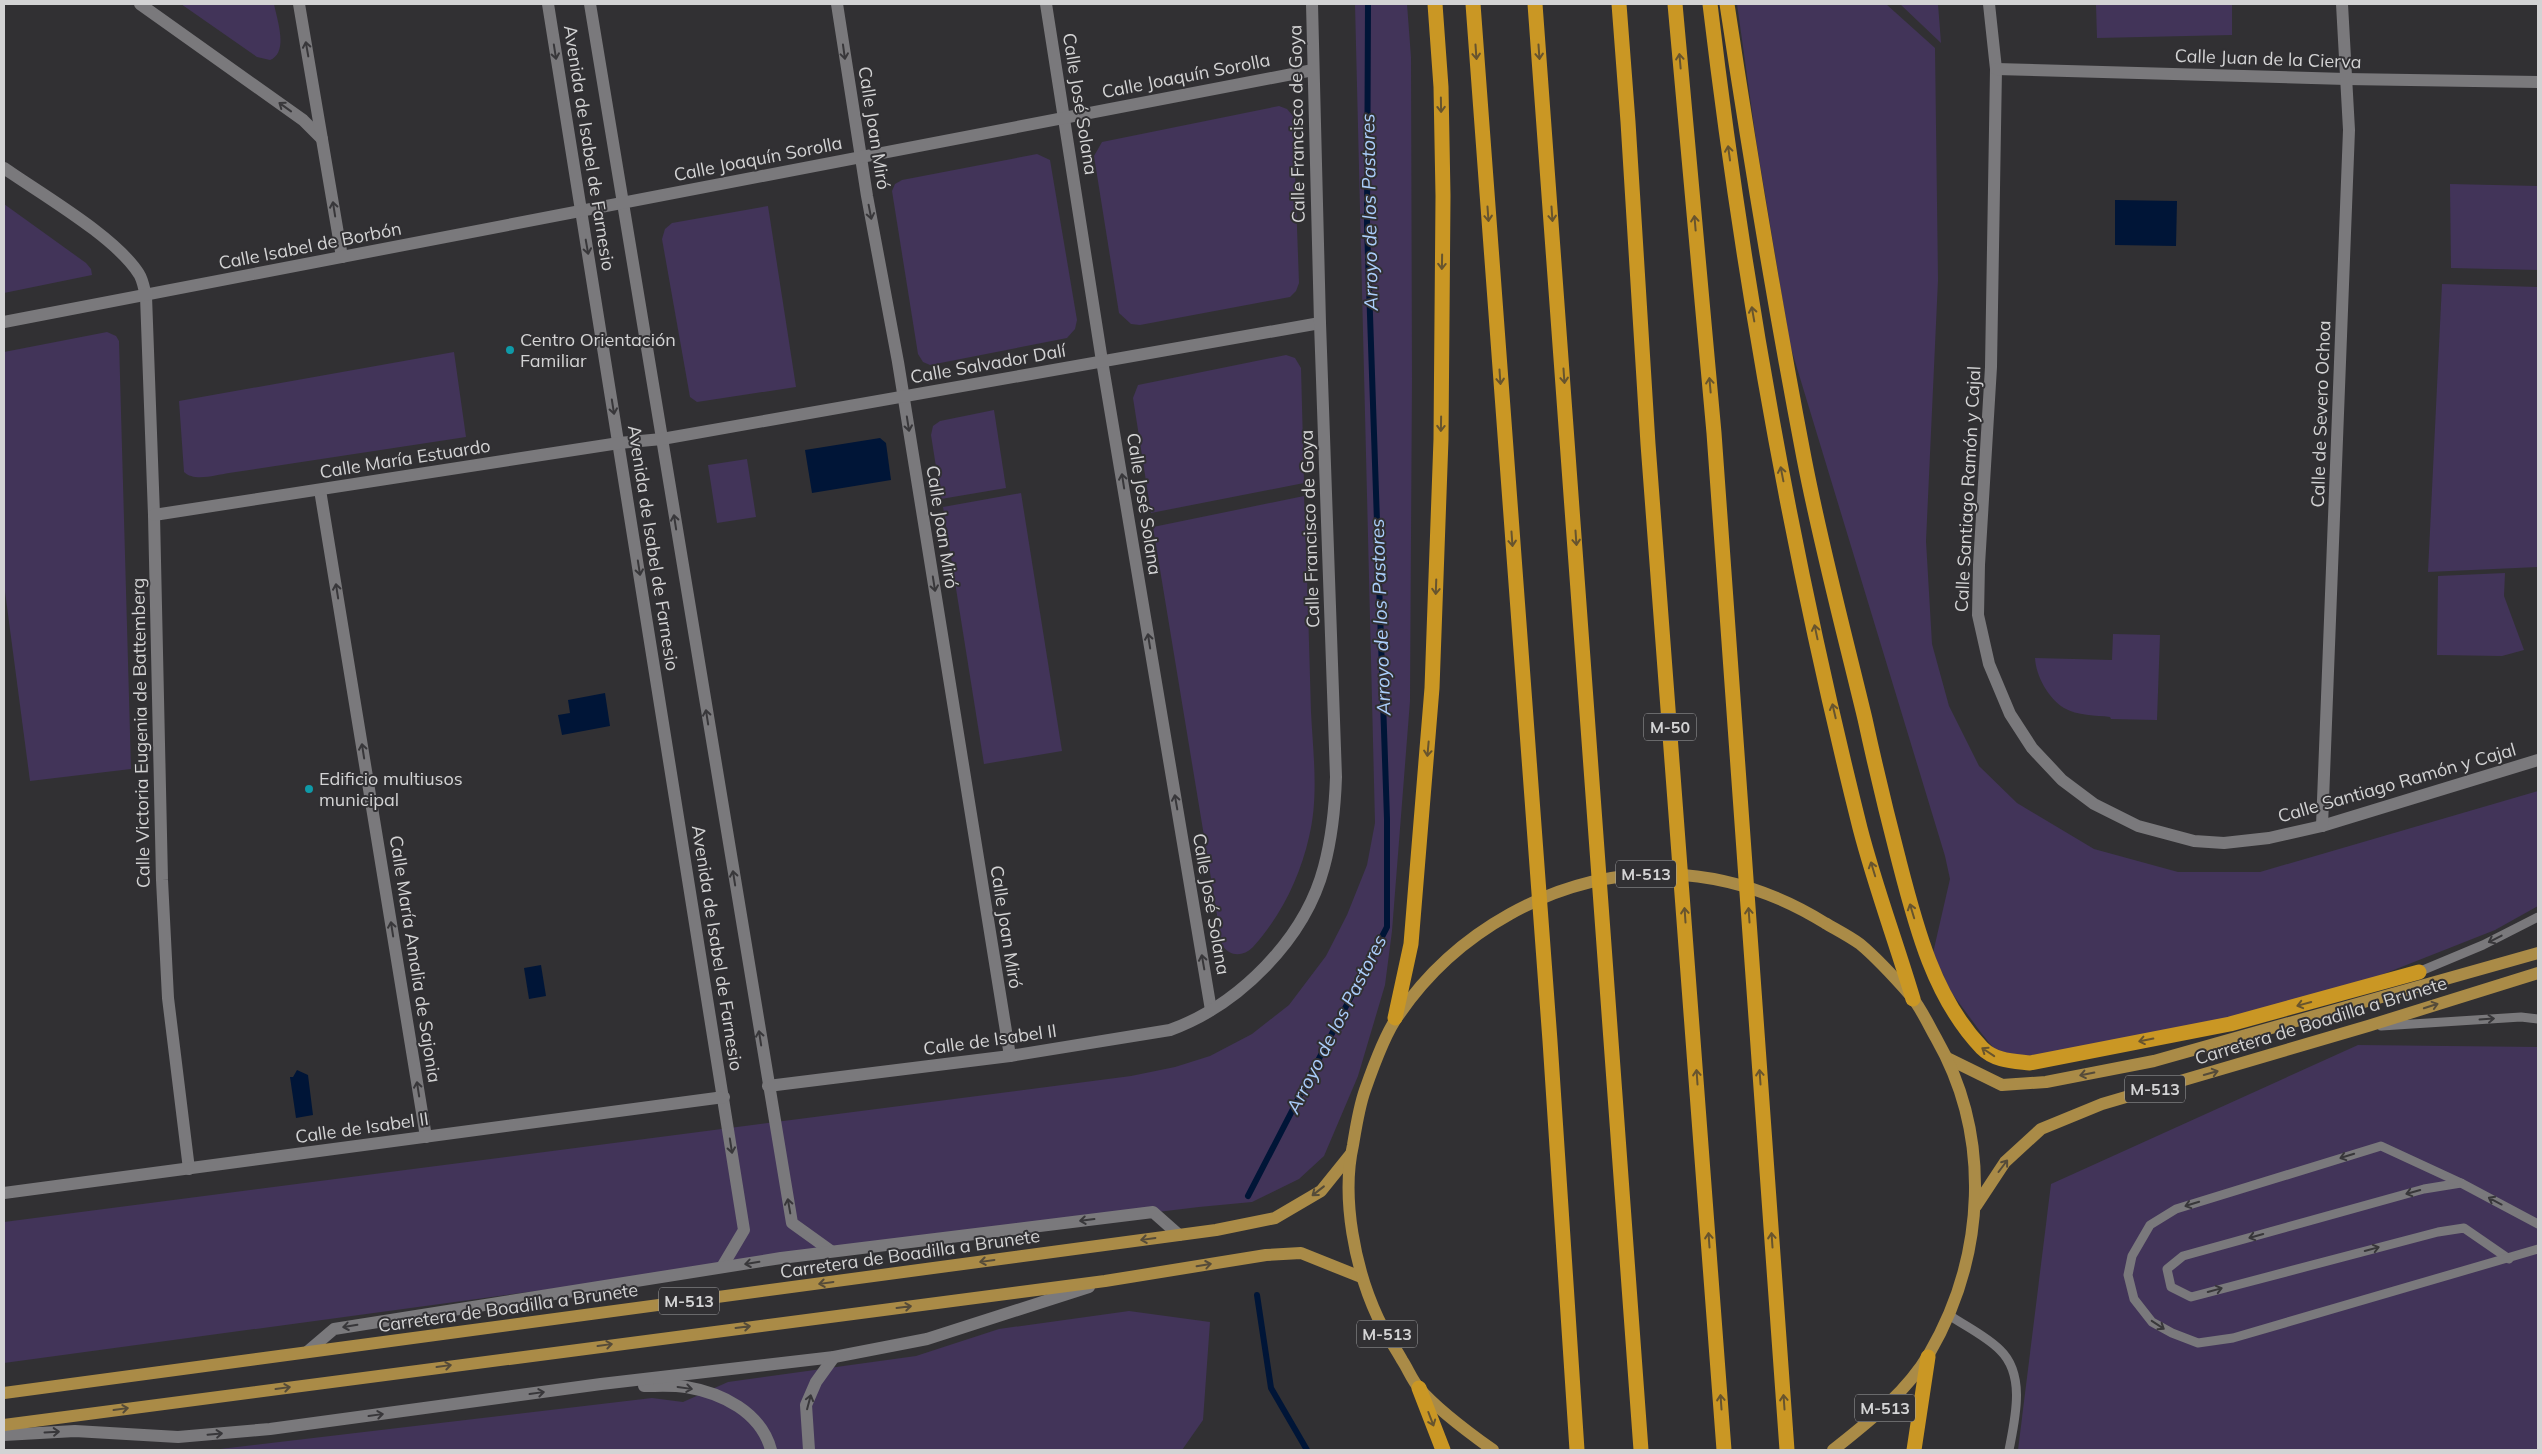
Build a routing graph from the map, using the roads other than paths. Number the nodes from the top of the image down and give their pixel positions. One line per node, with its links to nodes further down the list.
1 (140, 4): 22 (street, one-way to 1)
2 (299, 4): 22 (street, one-way to 2)
3 (548, 4): 26 (street, Avenida de Isabel de Farnesio, one-way to 26)
4 (590, 4): 25 (street, Avenida de Isabel de Farnesio)
5 (837, 4): 23 (street, Calle Joan Miró, one-way to 23)
6 (1046, 4): 21 (street, Calle José Solana)
7 (1312, 4): 18 (street, Calle Francisco de Goya)
8 (1435, 4): 47 (highway, one-way to 47)
9 (1473, 4): 82 (highway, one-way to 82)
10 (1536, 4): 83 (highway, one-way to 83)
11 (1619, 4): 84 (highway, M-50, one-way to 11)
12 (1675, 4): 85 (highway, one-way to 12)
13 (1710, 4): 43 (highway, one-way to 13)
14 (1727, 4): 41 (highway, one-way to 14)
15 (1989, 4): 17 (street, Calle Santiago Ramón y Cajal)
16 (2342, 4): 19 (street, Calle de Severo Ochoa)
17 (1996, 69): 19 (street, Calle Juan de la Cierva); 38 (street, Calle Santiago Ramón y Cajal)
18 (1313, 70): 21 (street, Calle Joaquín Sorolla); 30 (street, Calle Francisco de Goya)
19 (2346, 79): 20 (street, Calle Juan de la Cierva); 38 (street, Calle de Severo Ochoa)
20 (2538, 82)
21 (1065, 117): 23 (street, Calle Joaquín Sorolla); 31 (street, Calle José Solana)
22 (322, 139): 27 (street, one-way to 22)
23 (860, 156): 25 (street, Calle Joaquín Sorolla); 32 (street, Calle Joan Miró, one-way to 32)
24 (4, 168): 28 (street, Calle Victoria Eugenia de Battemberg)
25 (623, 203): 26 (street, Calle Isabel de Borbón); 33 (street, Avenida de Isabel de Farnesio)
26 (580, 212): 27 (street, Calle Isabel de Borbón); 34 (street, Avenida de Isabel de Farnesio, one-way to 34)
27 (342, 257): 28 (street, Calle Isabel de Borbón)
28 (146, 296): 29 (street, Calle Isabel de Borbón); 36 (street, Calle Victoria Eugenia de Battemberg)
29 (4, 322)
30 (1320, 323): 31 (street, Calle Salvador Dalí); 44 (street, Calle Francisco de Goya)
31 (1102, 361): 32 (street, Calle Salvador Dalí); 44 (street, Calle José Solana, one-way to 31)
32 (903, 397): 33 (street, Calle Salvador Dalí); 51 (street, Calle Joan Miró, one-way to 51)
33 (662, 440): 34 (street, Calle María Estuardo); 53 (street, Avenida de Isabel de Farnesio, one-way to 33)
34 (619, 443): 35 (street, Calle María Estuardo); 54 (street, Avenida de Isabel de Farnesio, one-way to 54)
35 (320, 490): 36 (street, Calle María Estuardo); 55 (street, Calle María Amalia de Sajonia, one-way to 35)
36 (154, 515): 57 (street, Calle Victoria Eugenia de Battemberg)
37 (2538, 760): 38 (street, Calle Santiago Ramón y Cajal)
38 (2322, 826)
39 (2538, 917): 41 (lane, one-way to 41)
40 (2538, 954): 48 (main road, Carretera de Boadilla a Brunete / M-513)
41 (2419, 972): 48 (lane)
42 (2538, 973): 50 (main road, Carretera de Boadilla a Brunete / M-513, one-way to 42)
43 (1913, 999): 47 (main road, M-513); 52 (main road, M-513)
44 (1211, 1010): 51 (street, Calle de Isabel II)
45 (2538, 1015): 46 (lane)
46 (2521, 1017): 49 (lane); 50 (lane, one-way to 46)
47 (1395, 1018): 56 (main road, M-513)
48 (2304, 1020): 52 (main road, Carretera de Boadilla a Brunete / M-513, one-way to 52)
49 (2538, 1020)
50 (2368, 1026): 60 (main road, Carretera de Boadilla a Brunete / M-513, one-way to 50)
51 (1010, 1056): 53 (street, Calle de Isabel II)
52 (1947, 1058): 60 (main road, M-513)
53 (768, 1086): 64 (street, Avenida de Isabel de Farnesio, one-way to 53)
54 (724, 1098): 55 (street, Calle de Isabel II); 66 (street, Avenida de Isabel de Farnesio, one-way to 66)
55 (426, 1138): 57 (street, Calle de Isabel II)
56 (1350, 1155): 62 (main road, Carretera de Boadilla a Brunete / M-513, one-way to 62); 67 (main road, M-513)
57 (189, 1169): 59 (street, Calle de Isabel II)
58 (2461, 1183): 61 (lane, one-way to 58); 65 (lane, one-way to 65); 65 (lane, one-way to 65)
59 (4, 1193)
60 (1976, 1206): 69 (main road, M-513)
61 (2538, 1224)
62 (1179, 1235): 64 (street, one-way to 64); 70 (main road, Carretera de Boadilla a Brunete / M-513, one-way to 70)
63 (2538, 1249): 65 (lane)
64 (832, 1252): 66 (street, one-way to 66)
65 (2509, 1259)
66 (722, 1267): 70 (street, one-way to 70)
67 (1362, 1277): 68 (main road, M-513, one-way to 67); 74 (main road, M-513)
68 (1105, 1281): 72 (street); 76 (main road, M-513, one-way to 68)
69 (1949, 1315): 71 (main road, M-513); 88 (lane)
70 (307, 1352): 75 (main road, Carretera de Boadilla a Brunete / M-513)
71 (1928, 1357): 86 (main road, M-513); 87 (highway)
72 (834, 1358): 73 (street); 79 (street, one-way to 72)
73 (601, 1384): 77 (street, one-way to 73); 78 (street, one-way to 78)
74 (1419, 1388): 80 (highway, one-way to 80); 81 (main road, M-513)
75 (4, 1393)
76 (4, 1425)
77 (4, 1435)
78 (771, 1450)
79 (810, 1450)
80 (1443, 1450)
81 (1493, 1450)
82 (1577, 1450)
83 (1641, 1450)
84 (1724, 1450)
85 (1787, 1450)
86 (1833, 1450)
87 (1914, 1450)
88 (2009, 1450)

